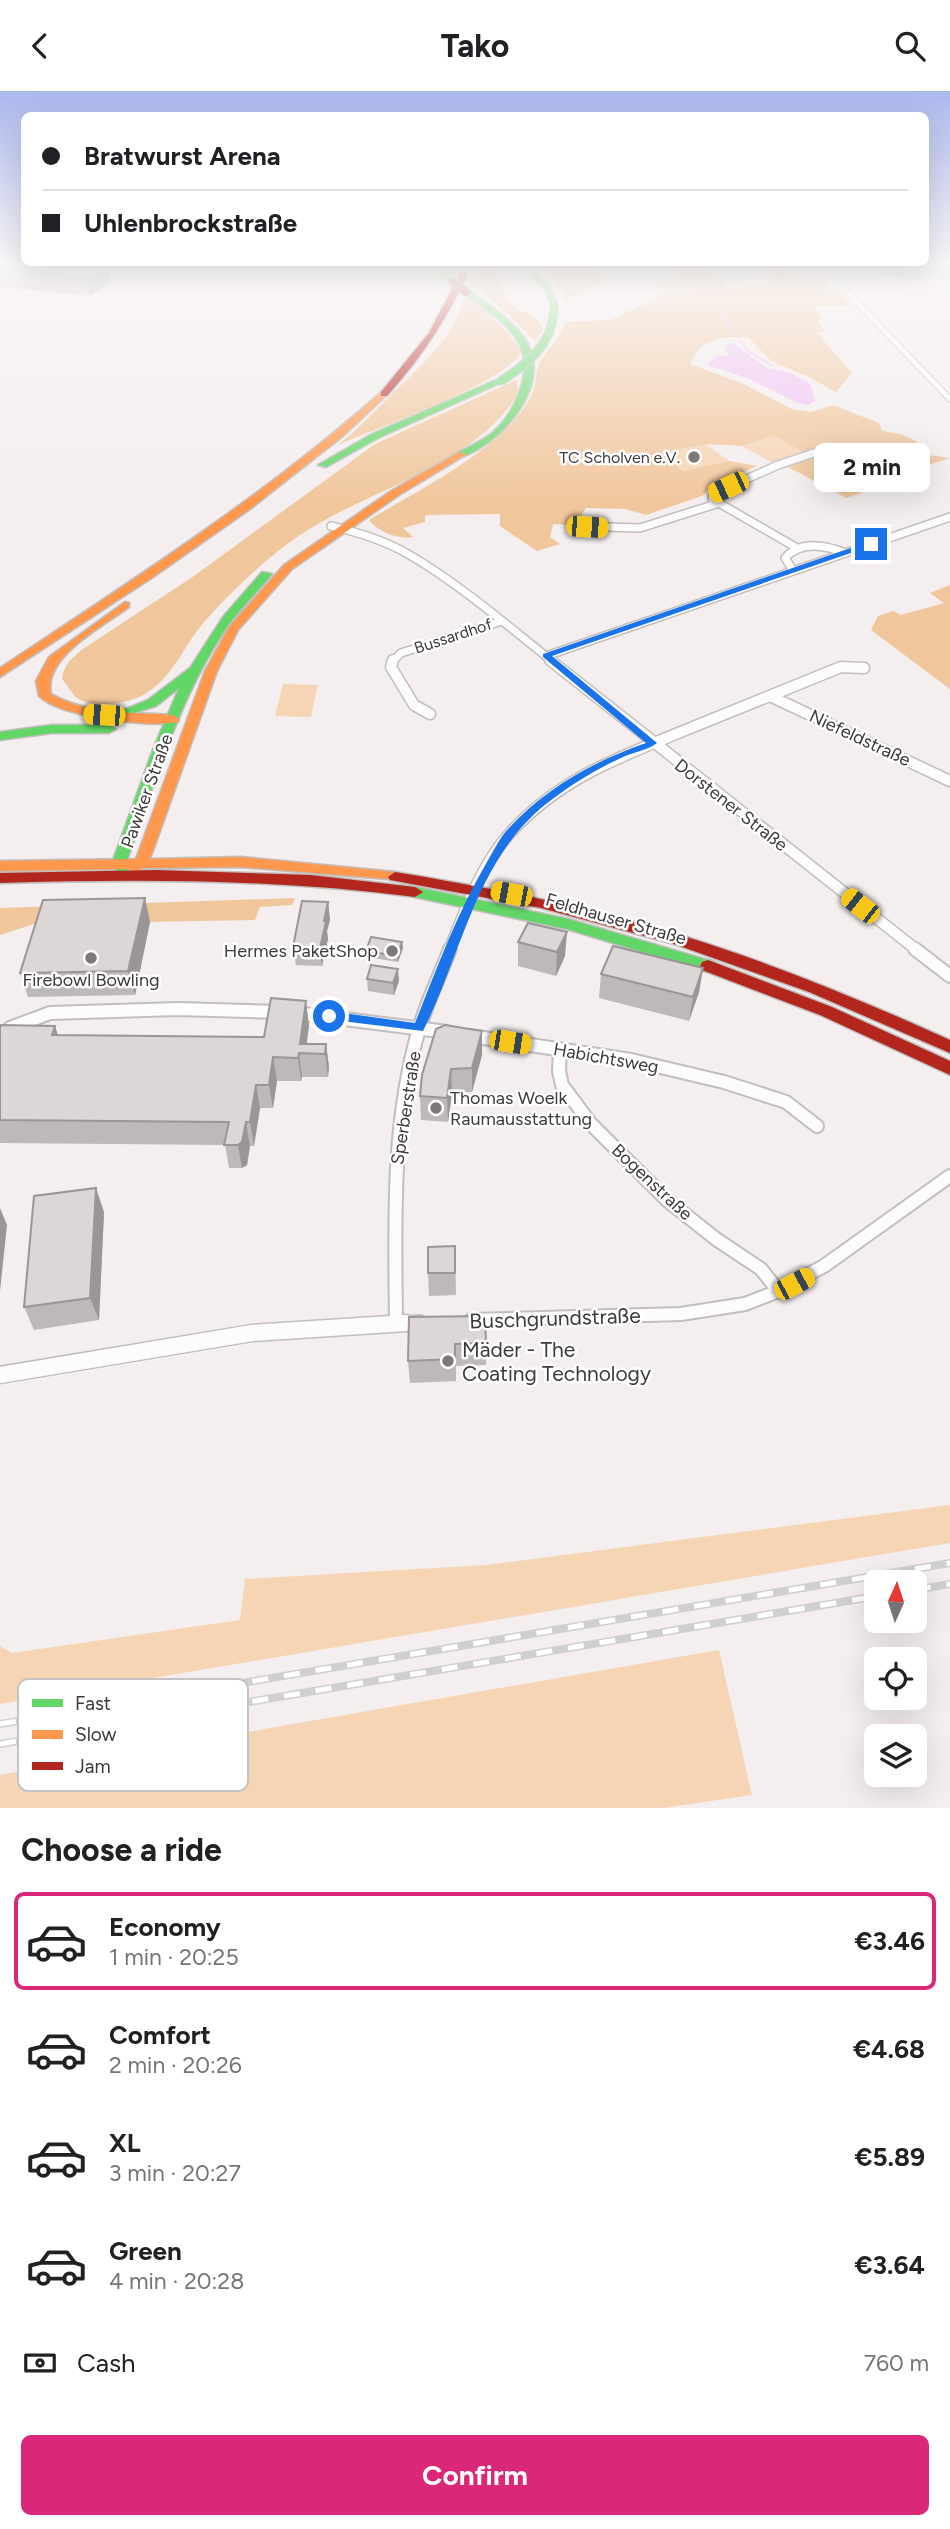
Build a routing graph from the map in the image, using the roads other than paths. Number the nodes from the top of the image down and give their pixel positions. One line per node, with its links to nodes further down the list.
1 (427, 344): 16 (main road)
2 (522, 344): 10 (main road, Pawiker Straße, bridge)
3 (545, 344): 14 (main road, bridge)
4 (897, 344): 5 (street)
5 (950, 399)
6 (814, 453): 7 (street)
7 (719, 503): 9 (street); 11 (street)
8 (950, 517): 12 (street)
9 (572, 526)
10 (337, 529): 15 (street, Dorstener Straße); 20 (main road, Pawiker Straße); 27 (main road, Pawiker Straße)
11 (797, 548): 12 (street); 13 (street)
12 (845, 553): 13 (street)
13 (793, 571): 17 (street)
14 (125, 605): 22 (main road); 25 (main road)
15 (502, 621): 17 (street, Dorstener Straße); 24 (street, Bussardhof)
16 (50, 639): 18 (main road); 21 (main road)
17 (546, 656): 29 (street, Dorstener Straße)
18 (0, 666)
19 (864, 668): 23 (street, Niefeldstraße)
20 (193, 671): 25 (main road); 26 (main road, Pawiker Straße)
21 (0, 673)
22 (0, 686)
23 (770, 696): 29 (street, Niefeldstraße); 30 (street, Niefeldstraße)
24 (430, 714)
25 (104, 715): 26 (main road)
26 (171, 725): 27 (main road, Pawiker Straße); 28 (main road); 33 (main road, Pawiker Straße)
27 (190, 725): 31 (main road, Pawiker Straße)
28 (0, 736)
29 (653, 743): 35 (street, Sperberstraße); 36 (street, Dorstener Straße)
30 (949, 779)
31 (142, 862): 33 (main road, Pawiker Straße); 35 (main road, Feldhauser Straße)
32 (0, 866): 33 (main road, Feldhauser Straße)
33 (122, 869): 34 (main road, Feldhauser Straße); 35 (main road, Feldhauser Straße)
34 (0, 878)
35 (472, 895): 38 (street, Sperberstraße); 39 (main road, Feldhauser Straße); 41 (main road, Feldhauser Straße)
36 (950, 976)
37 (10, 1028): 38 (street, Habichtsweg)
38 (419, 1028): 40 (street, Habichtsweg); 47 (street, Sperberstraße)
39 (950, 1047)
40 (560, 1050): 42 (street, Habichtsweg); 44 (street, Bogenstraße)
41 (950, 1068)
42 (817, 1126)
43 (950, 1177): 44 (street, Buschgrundstraße)
44 (779, 1292): 45 (street, Buschgrundstraße)
45 (462, 1320)
46 (436, 1321): 47 (street)
47 (396, 1322): 48 (street)
48 (0, 1375)

